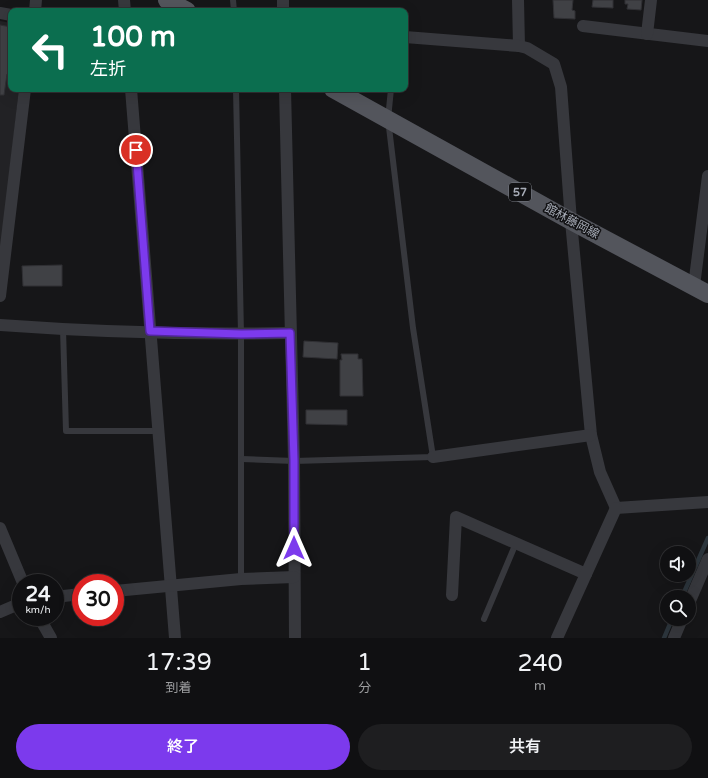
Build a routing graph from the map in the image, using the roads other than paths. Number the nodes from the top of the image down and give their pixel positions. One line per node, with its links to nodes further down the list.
1 (167, 0): 4 (main road)
2 (518, 0): 9 (street)
3 (651, 0): 6 (street)
4 (182, 8)
5 (583, 26): 6 (street)
6 (647, 34): 8 (street)
7 (408, 37): 9 (street)
8 (708, 41)
9 (519, 46): 18 (street)
10 (25, 92): 20 (street)
11 (131, 92): 23 (street)
12 (236, 92): 25 (lane)
13 (285, 92): 24 (street)
14 (338, 92): 16 (main road, 館林藤岡線 / 57)
15 (391, 92): 16 (lane)
16 (388, 119): 18 (main road, 館林藤岡線 / 57); 28 (lane)
17 (708, 176): 19 (street)
18 (571, 221): 19 (main road, 館林藤岡線 / 57); 27 (street)
19 (701, 290)
20 (0, 296)
21 (0, 325): 22 (street)
22 (63, 329): 23 (street); 26 (lane)
23 (150, 331): 25 (street); 26 (street)
24 (290, 333): 25 (street); 30 (street)
25 (241, 334): 29 (lane)
26 (158, 431): 40 (street)
27 (591, 435): 28 (street); 32 (street)
28 (433, 457): 30 (lane)
29 (242, 459): 30 (lane); 39 (lane)
30 (294, 461): 38 (street)
31 (708, 502): 32 (street)
32 (616, 508): 37 (street)
33 (0, 528): 36 (street)
34 (516, 543): 37 (street); 43 (street); 46 (lane)
35 (708, 559): 42 (street)
36 (19, 574)
37 (586, 574): 52 (street)
38 (294, 576): 39 (street); 51 (street)
39 (241, 579): 40 (street)
40 (171, 585): 41 (street); 50 (street)
41 (124, 590)
42 (695, 590)
43 (452, 595)
44 (12, 607): 45 (street)
45 (0, 612)
46 (484, 619)
47 (44, 626): 49 (street)
48 (679, 626): 53 (street)
49 (50, 638)
50 (175, 638)
51 (295, 638)
52 (557, 638)
53 (674, 638)

